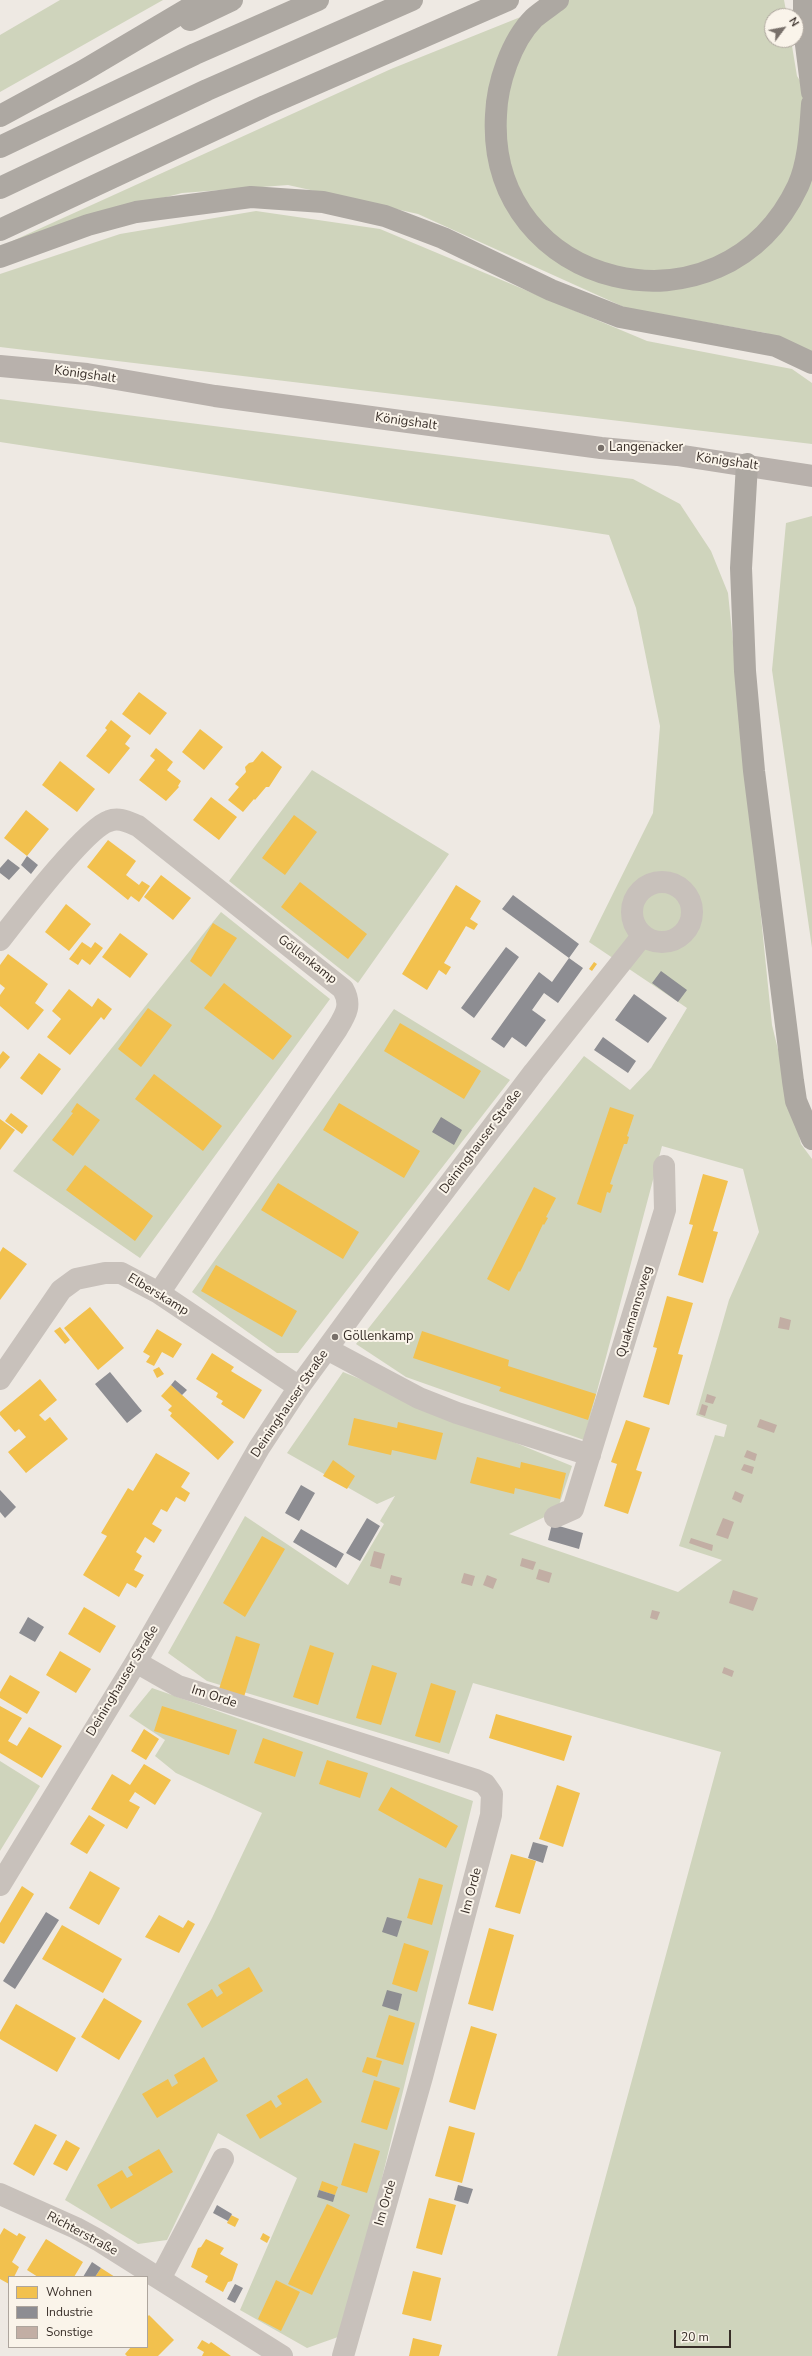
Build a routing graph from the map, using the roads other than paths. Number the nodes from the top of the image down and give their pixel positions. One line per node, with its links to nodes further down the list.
1 (203, 0): 9 (highway)
2 (232, 0): 9 (highway)
3 (318, 0): 13 (highway)
4 (412, 0): 14 (highway)
5 (508, 0): 15 (highway)
6 (558, 0): 11 (highway)
7 (805, 0): 8 (highway); 10 (highway)
8 (812, 18)
9 (83, 70): 12 (highway)
10 (812, 92)
11 (812, 104)
12 (0, 116)
13 (0, 146)
14 (0, 188)
15 (0, 230)
16 (0, 257): 17 (highway)
17 (812, 362)
18 (0, 366): 19 (main road, Königshalt)
19 (747, 464): 20 (main road, Königshalt); 23 (highway)
20 (812, 476)
21 (642, 935): 26 (street, Deininghauser Straße)
22 (0, 940): 25 (street, Göllenkamp)
23 (812, 1140)
24 (664, 1166): 29 (street, Quakmannsweg)
25 (159, 1293): 27 (street, Elberskamp); 28 (street, Elberskamp)
26 (327, 1349): 28 (street, Deininghauser Straße); 29 (street)
27 (0, 1379)
28 (299, 1387): 31 (street, Deininghauser Straße)
29 (590, 1455): 30 (street, Quakmannsweg)
30 (555, 1517)
31 (136, 1662): 32 (street, Deininghauser Straße); 37 (street, Im Orde)
32 (0, 1884)
33 (223, 2159): 35 (street)
34 (0, 2194): 35 (street, Richterstraße)
35 (160, 2279): 36 (street, Richterstraße)
36 (282, 2356)
37 (343, 2356)

